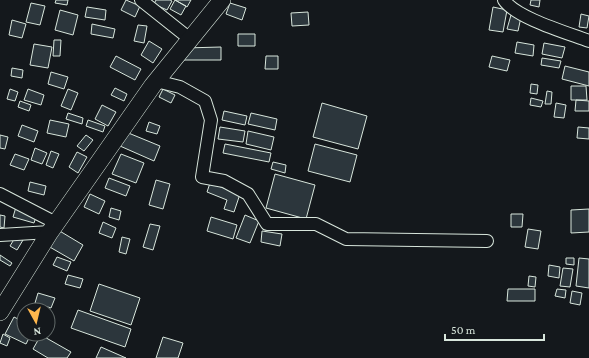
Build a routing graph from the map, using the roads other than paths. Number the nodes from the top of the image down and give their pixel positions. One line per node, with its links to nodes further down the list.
1 (140, 0): 4 (street)
2 (222, 0): 4 (main road)
3 (504, 0): 5 (street)
4 (190, 39): 6 (main road)
5 (589, 41)
6 (156, 81): 8 (main road); 10 (street)
7 (0, 194): 8 (street)
8 (53, 228): 9 (street); 11 (main road)
9 (0, 235)
10 (487, 241)
11 (0, 312)

